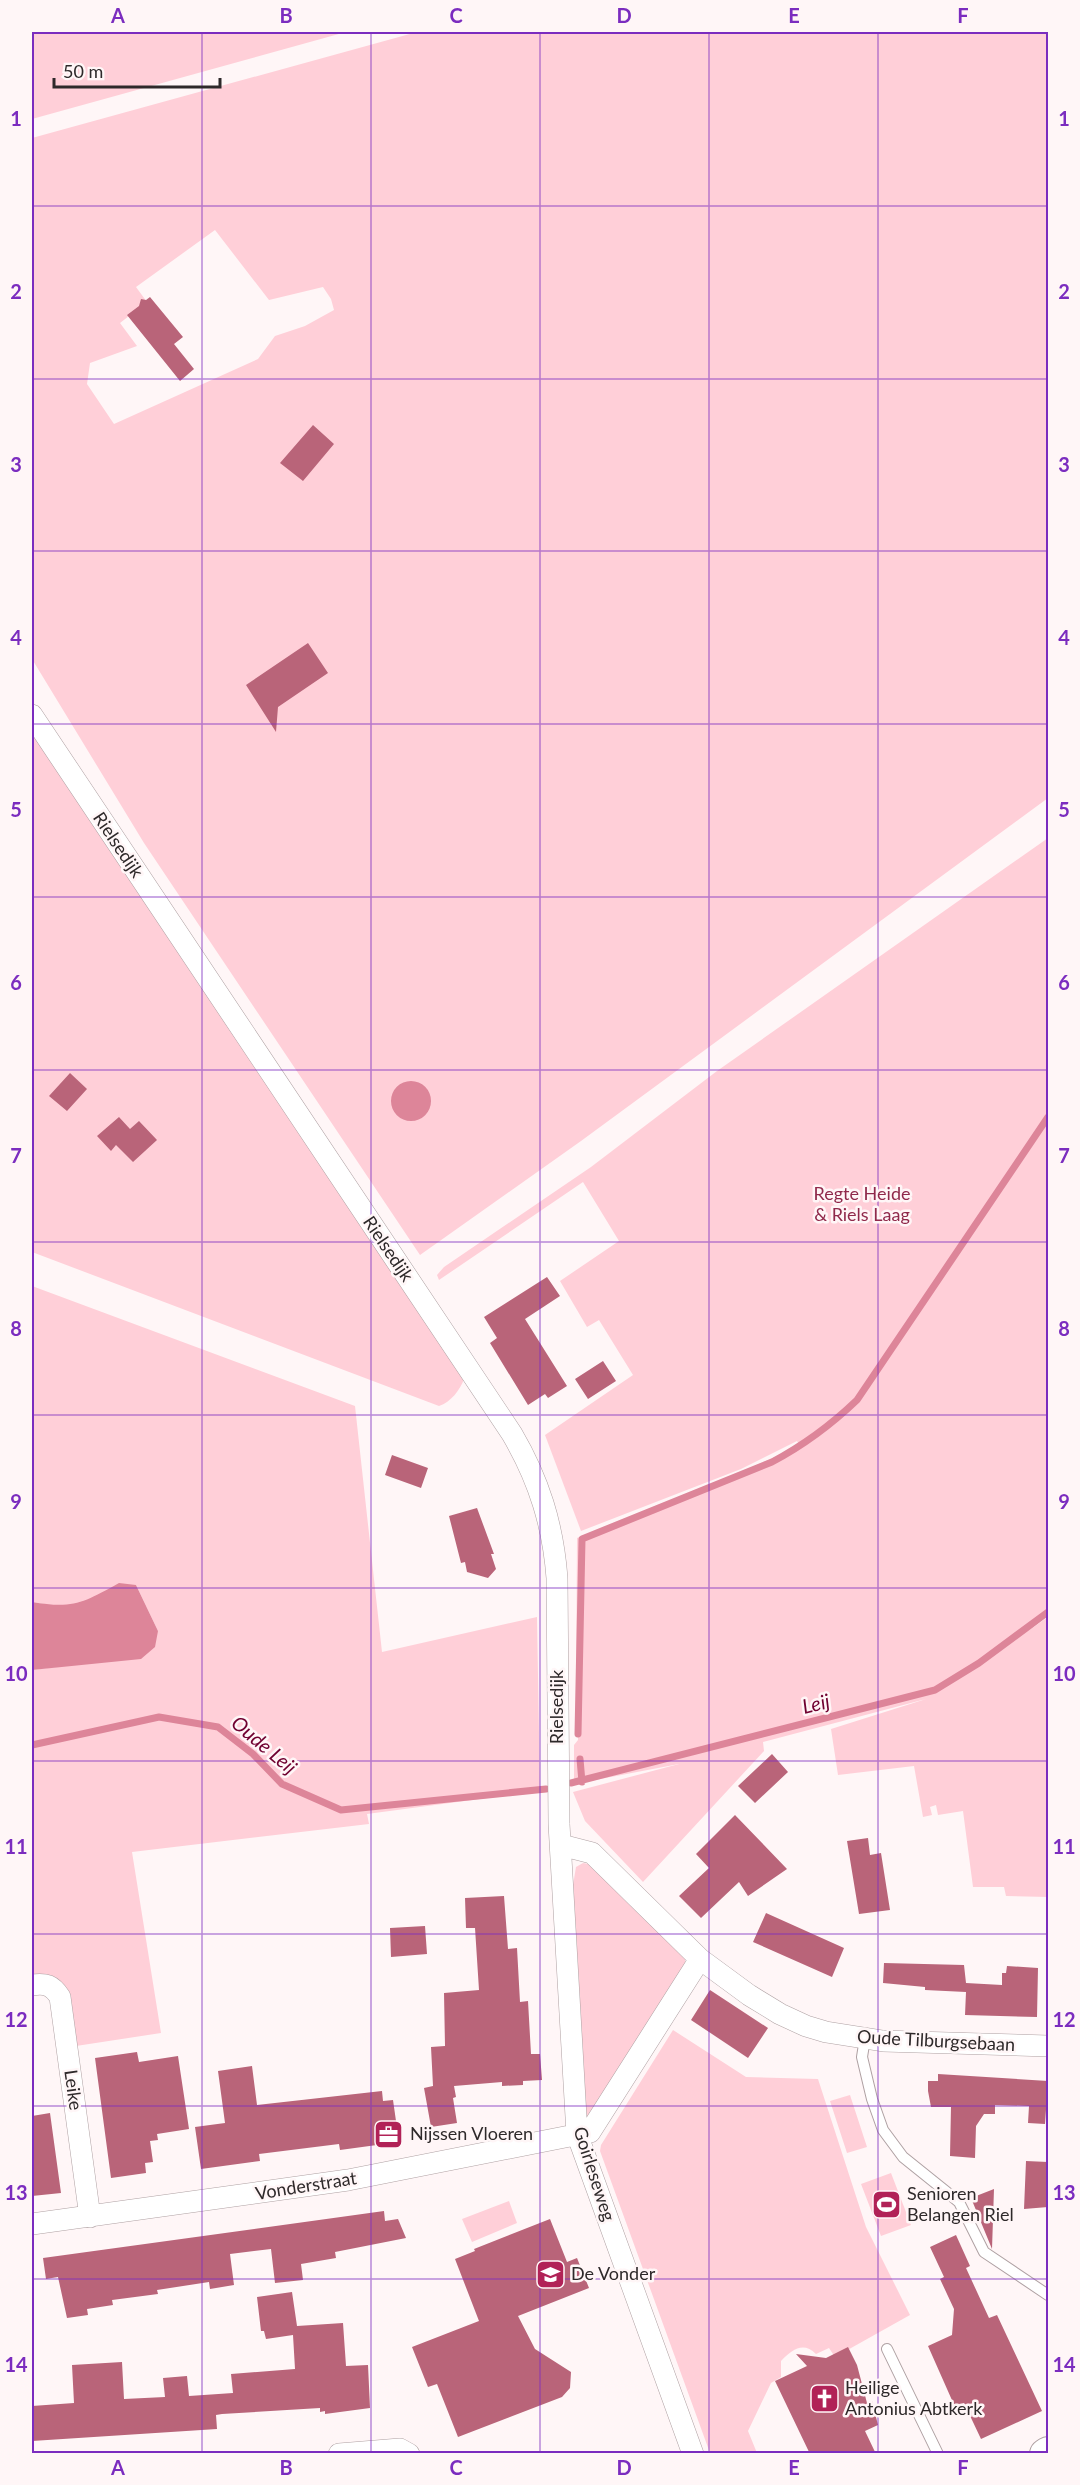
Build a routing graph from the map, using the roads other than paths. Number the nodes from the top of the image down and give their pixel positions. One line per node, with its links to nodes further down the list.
1 (32, 715): 2 (street, Rielsedijk)
2 (561, 1845): 3 (street, Oude Tilburgsebaan); 7 (street, Goirleseweg)
3 (700, 1959): 5 (street, Oude Tilburgsebaan); 7 (street)
4 (32, 1985): 8 (street, Leike)
5 (866, 2038): 6 (street, Oude Tilburgsebaan); 10 (lane)
6 (1048, 2046)
7 (578, 2134): 8 (street, Vonderstraat); 14 (street, Goirleseweg)
8 (90, 2217): 9 (street, Vonderstraat)
9 (32, 2224)
10 (1048, 2295)
11 (887, 2349): 15 (lane)
12 (339, 2454): 13 (street)
13 (409, 2454)
14 (693, 2454)
15 (938, 2454)

